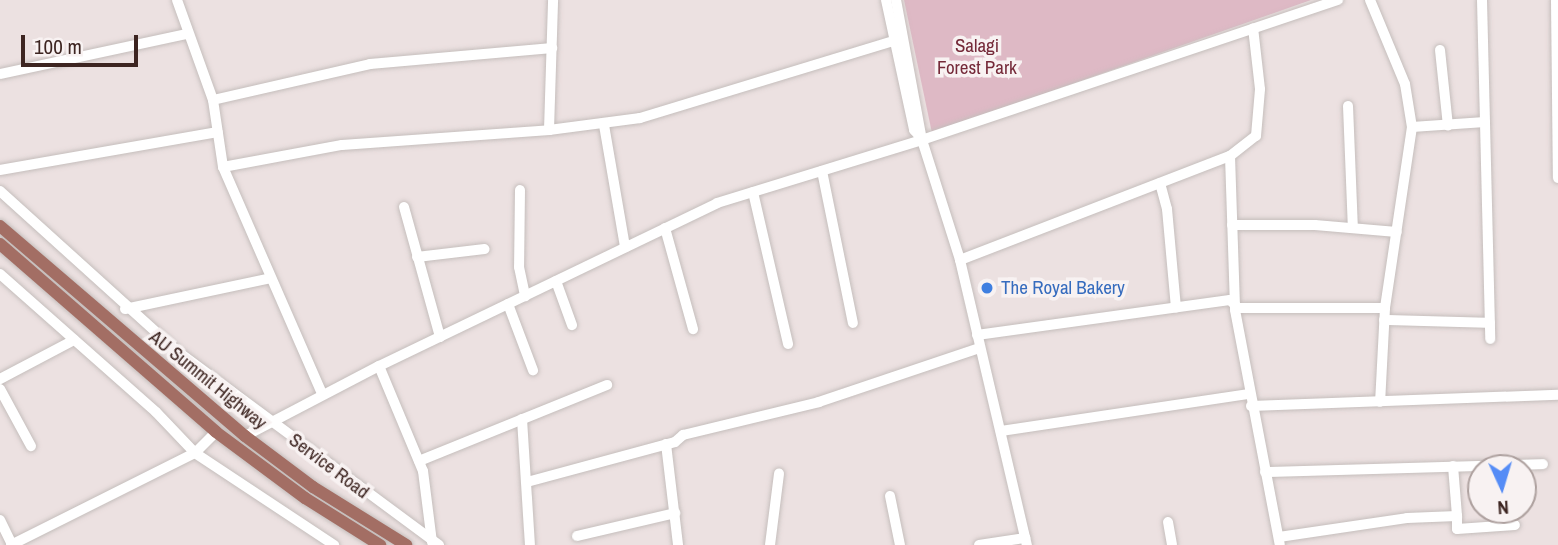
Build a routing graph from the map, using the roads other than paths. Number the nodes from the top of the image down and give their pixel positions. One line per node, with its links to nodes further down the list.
1 (177, 0): 10 (street)
2 (553, 0): 12 (street)
3 (886, 0): 11 (street)
4 (897, 0): 24 (street)
5 (1338, 0): 9 (street)
6 (1370, 0): 21 (street)
7 (1482, 0): 18 (street)
8 (1556, 0): 15 (street)
9 (1253, 28): 24 (street); 25 (street)
10 (187, 34): 14 (street); 16 (street)
11 (893, 41): 19 (street); 24 (street)
12 (552, 48): 16 (street); 22 (street)
13 (1440, 50): 20 (street)
14 (0, 74)
15 (1556, 85): 26 (street)
16 (213, 100): 23 (street)
17 (1349, 106): 39 (street)
18 (1485, 122): 20 (street); 56 (street)
19 (604, 125): 22 (street); 42 (street)
20 (1448, 126): 21 (street)
21 (1412, 127): 40 (street)
22 (549, 130): 27 (street)
23 (218, 132): 27 (street); 28 (street)
24 (922, 140): 29 (street); 45 (street)
25 (1230, 156): 31 (street); 36 (street)
26 (1558, 157): 30 (street)
27 (223, 167): 47 (street)
28 (0, 170)
29 (822, 171): 34 (street); 57 (street)
30 (1558, 178)
31 (1160, 183): 45 (street); 52 (street)
32 (520, 190): 49 (street)
33 (0, 191): 54 (street, Service Road)
34 (753, 192): 38 (street); 64 (street)
35 (404, 207): 44 (street)
36 (1232, 225): 39 (street); 51 (street)
37 (0, 226): 80 (main road, AU Summit Highway)
38 (665, 228): 42 (street); 59 (street)
39 (1353, 228): 40 (street)
40 (1396, 232): 53 (street)
41 (0, 244): 79 (main road, AU Summit Highway)
42 (625, 247): 48 (street)
43 (485, 249): 44 (street)
44 (417, 257): 61 (street)
45 (960, 260): 60 (street)
46 (0, 274): 63 (street)
47 (271, 278): 54 (street); 71 (street)
48 (556, 281): 49 (street); 58 (street)
49 (525, 296): 50 (street)
50 (508, 304): 61 (street); 67 (street)
51 (1236, 304): 52 (street); 53 (street); 72 (street)
52 (1175, 308): 60 (street)
53 (1385, 308): 55 (street)
54 (125, 309): 77 (street, Service Road)
55 (1384, 320): 56 (street); 74 (street)
56 (1490, 323): 62 (street)
57 (853, 324)
58 (572, 325)
59 (693, 329)
60 (977, 335): 65 (street)
61 (440, 337): 66 (street)
62 (1490, 339)
63 (74, 340): 68 (street); 83 (street)
64 (788, 344)
65 (979, 348): 78 (street); 81 (street)
66 (379, 366): 71 (street); 84 (street)
67 (533, 370)
68 (0, 379)
69 (607, 384): 76 (street)
70 (0, 389): 82 (street)
71 (322, 394): 77 (street)
72 (1249, 394): 75 (street); 78 (street)
73 (1558, 395): 74 (street)
74 (1380, 402): 75 (street)
75 (1251, 406): 87 (street)
76 (522, 419): 84 (street); 89 (street)
77 (268, 421): 80 (street); 99 (street, Service Road)
78 (1001, 431): 98 (street)
79 (216, 432): 83 (street); 102 (main road, AU Summit Highway)
80 (245, 436): 103 (main road, AU Summit Highway)
81 (666, 444): 89 (street); 91 (street)
82 (31, 446)
83 (195, 453): 100 (street); 101 (street)
84 (419, 461): 99 (street)
85 (1543, 464): 86 (street)
86 (1452, 466): 87 (street); 92 (street)
87 (1265, 472): 97 (street)
88 (779, 474): 106 (street)
89 (527, 482): 104 (street)
90 (890, 496): 107 (street)
91 (675, 513): 96 (street); 105 (street)
92 (1457, 516): 95 (street); 97 (street)
93 (0, 520): 100 (street)
94 (1168, 522): 109 (street)
95 (1515, 525)
96 (577, 536)
97 (1279, 541)
98 (1026, 542): 108 (street)
99 (436, 543)
100 (11, 545)
101 (334, 545)
102 (380, 545)
103 (406, 545)
104 (530, 545)
105 (678, 545)
106 (770, 545)
107 (900, 545)
108 (979, 545)
109 (1172, 545)

